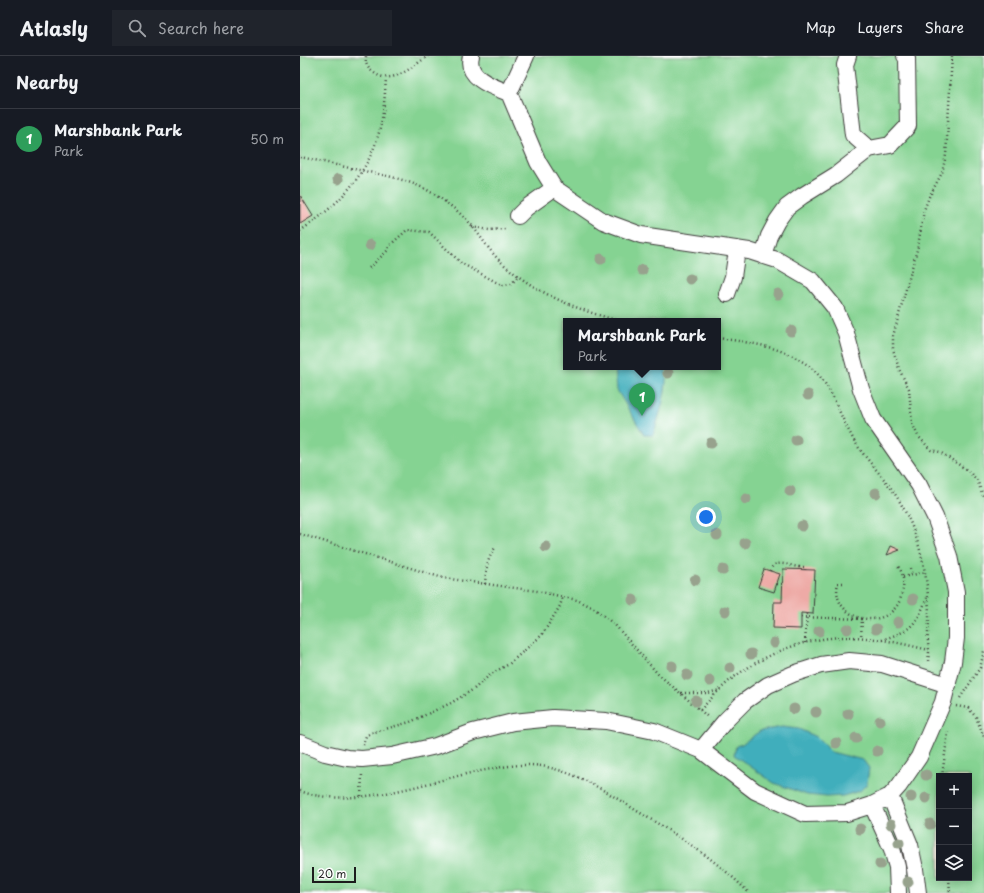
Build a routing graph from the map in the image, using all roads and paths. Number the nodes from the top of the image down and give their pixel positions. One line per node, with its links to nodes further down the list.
1 (366, 56): 8 (path)
2 (428, 56): 8 (path)
3 (471, 56): 9 (lane)
4 (526, 56): 9 (lane)
5 (848, 56): 10 (lane)
6 (906, 56): 10 (lane)
7 (952, 56): 25 (path)
8 (386, 78): 12 (path)
9 (509, 93): 13 (lane)
10 (869, 149): 19 (lane)
11 (300, 157): 12 (path)
12 (363, 171): 15 (path); 17 (path)
13 (554, 188): 14 (lane); 18 (lane)
14 (518, 216)
15 (471, 226): 16 (path); 21 (path)
16 (506, 228)
17 (300, 231)
18 (737, 250): 19 (lane); 22 (lane)
19 (763, 256): 50 (lane)
20 (369, 268): 21 (path)
21 (518, 276): 23 (path)
22 (727, 294)
23 (608, 318)
24 (721, 339): 32 (path)
25 (984, 498)
26 (300, 534): 36 (path)
27 (495, 548): 36 (path)
28 (898, 566): 34 (path)
29 (910, 568): 33 (path)
30 (805, 570): 31 (path)
31 (770, 571)
32 (926, 572): 33 (path); 39 (path)
33 (912, 575): 34 (path)
34 (903, 577): 43 (path)
35 (844, 583): 43 (path)
36 (485, 584): 40 (path)
37 (777, 584): 38 (path)
38 (782, 584)
39 (928, 595): 45 (path); 47 (path)
40 (564, 596): 52 (path); 59 (path)
41 (807, 615): 42 (path); 43 (path); 46 (path)
42 (801, 617)
43 (862, 619): 44 (path)
44 (861, 638): 45 (path); 46 (path)
45 (882, 640): 47 (path)
46 (805, 643): 51 (path)
47 (929, 650): 49 (path)
48 (984, 651): 53 (path)
49 (924, 677): 50 (lane); 58 (lane)
50 (948, 685): 63 (lane)
51 (720, 690): 52 (path); 52 (path)
52 (680, 693)
53 (955, 706): 54 (path); 56 (path)
54 (953, 712)
55 (948, 730): 60 (path)
56 (984, 737)
57 (300, 743): 59 (lane)
58 (701, 750): 59 (lane); 64 (lane)
59 (362, 759): 62 (path)
60 (942, 773)
61 (300, 792): 62 (path)
62 (361, 796): 66 (path)
63 (890, 796): 64 (lane); 68 (lane)
64 (872, 805): 67 (lane)
65 (949, 881): 69 (path)
66 (749, 893)
67 (898, 893)
68 (918, 893)
69 (950, 893)

